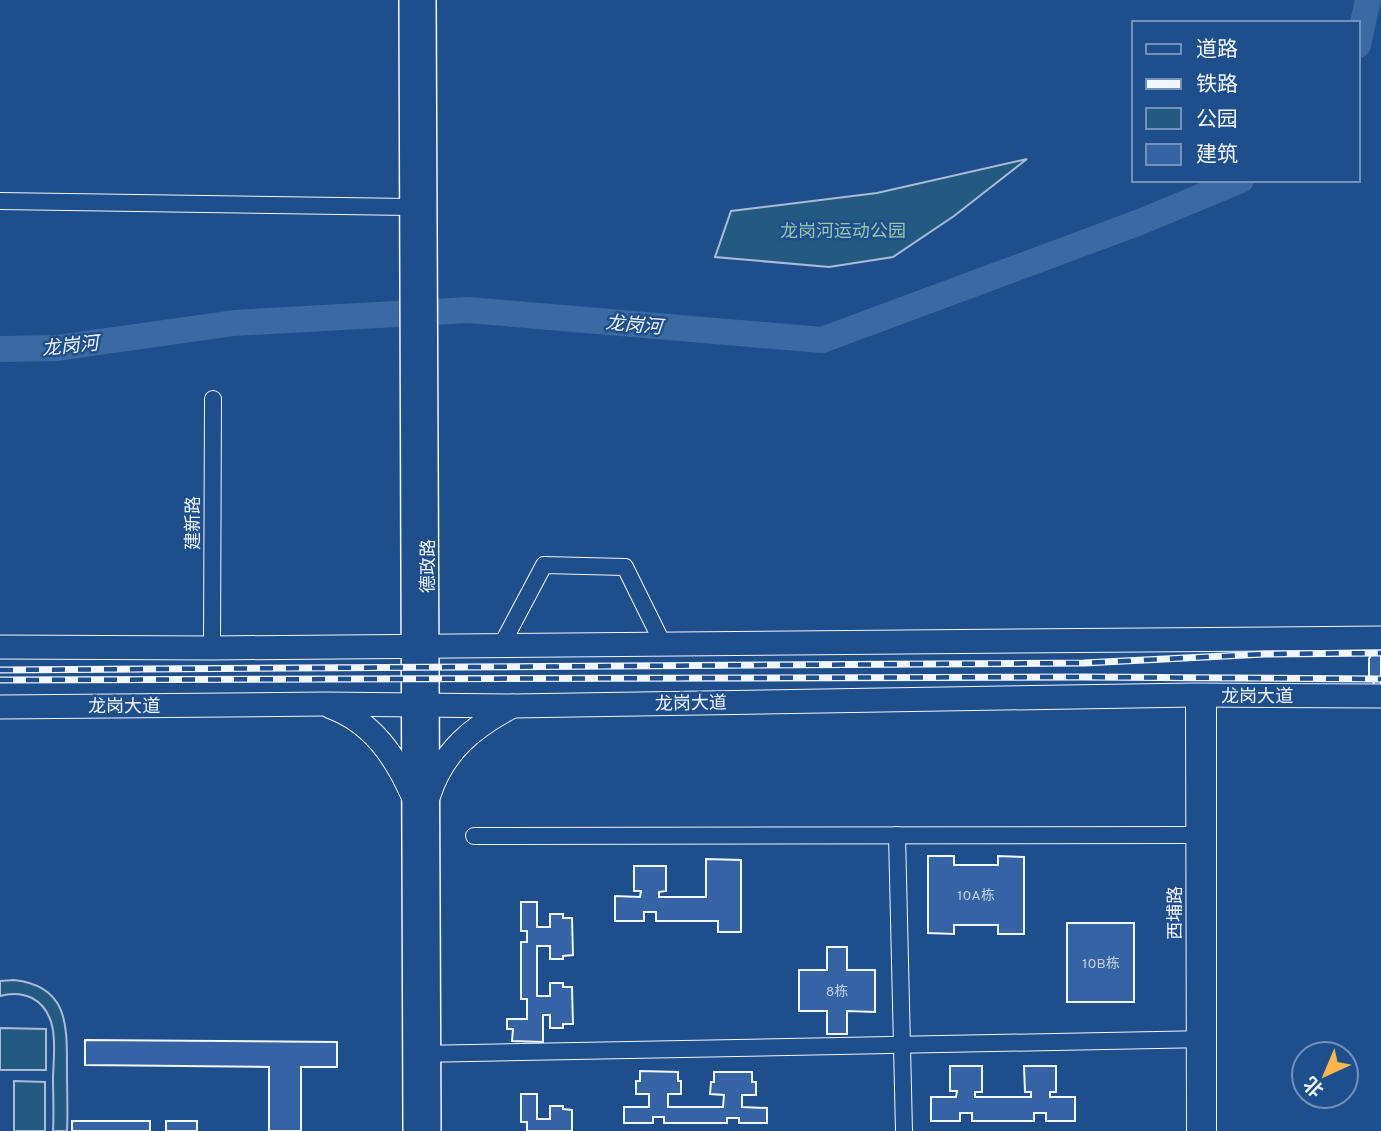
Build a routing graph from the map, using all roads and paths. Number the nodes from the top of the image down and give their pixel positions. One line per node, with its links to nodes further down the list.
1 (410, 0): 4 (main road, 德政路)
2 (425, 0): 5 (main road, 德政路)
3 (0, 201): 4 (street)
4 (410, 207): 5 (main road, 德政路)
5 (418, 251): 10 (main road, 德政路)
6 (213, 399): 12 (street, 建新路)
7 (1381, 638): 8 (highway)
8 (663, 644): 9 (highway); 9 (street)
9 (500, 646): 10 (highway)
10 (420, 647): 12 (highway); 17 (main road, 德政路)
11 (0, 648): 12 (highway)
12 (212, 648)
13 (1201, 695): 14 (highway, 龙岗大道); 18 (highway, 龙岗大道); 21 (street, 西埔路); 23 (street, 西埔路)
14 (1381, 696)
15 (325, 704): 16 (highway, 龙岗大道); 17 (highway, 龙岗大道); 19 (highway)
16 (0, 706)
17 (421, 706): 18 (highway, 龙岗大道); 19 (main road, 德政路)
18 (513, 706): 19 (highway)
19 (421, 794): 25 (main road, 德政路)
20 (897, 835): 21 (street); 22 (street); 24 (street)
21 (1195, 835): 23 (street, 西埔路)
22 (474, 836)
23 (1202, 1040): 24 (street); 29 (street, 西埔路); 30 (street, 西埔路)
24 (902, 1045): 25 (street); 28 (street)
25 (422, 1054): 26 (main road, 德政路); 27 (main road, 德政路)
26 (414, 1131)
27 (430, 1131)
28 (904, 1131)
29 (1195, 1131)
30 (1208, 1131)

